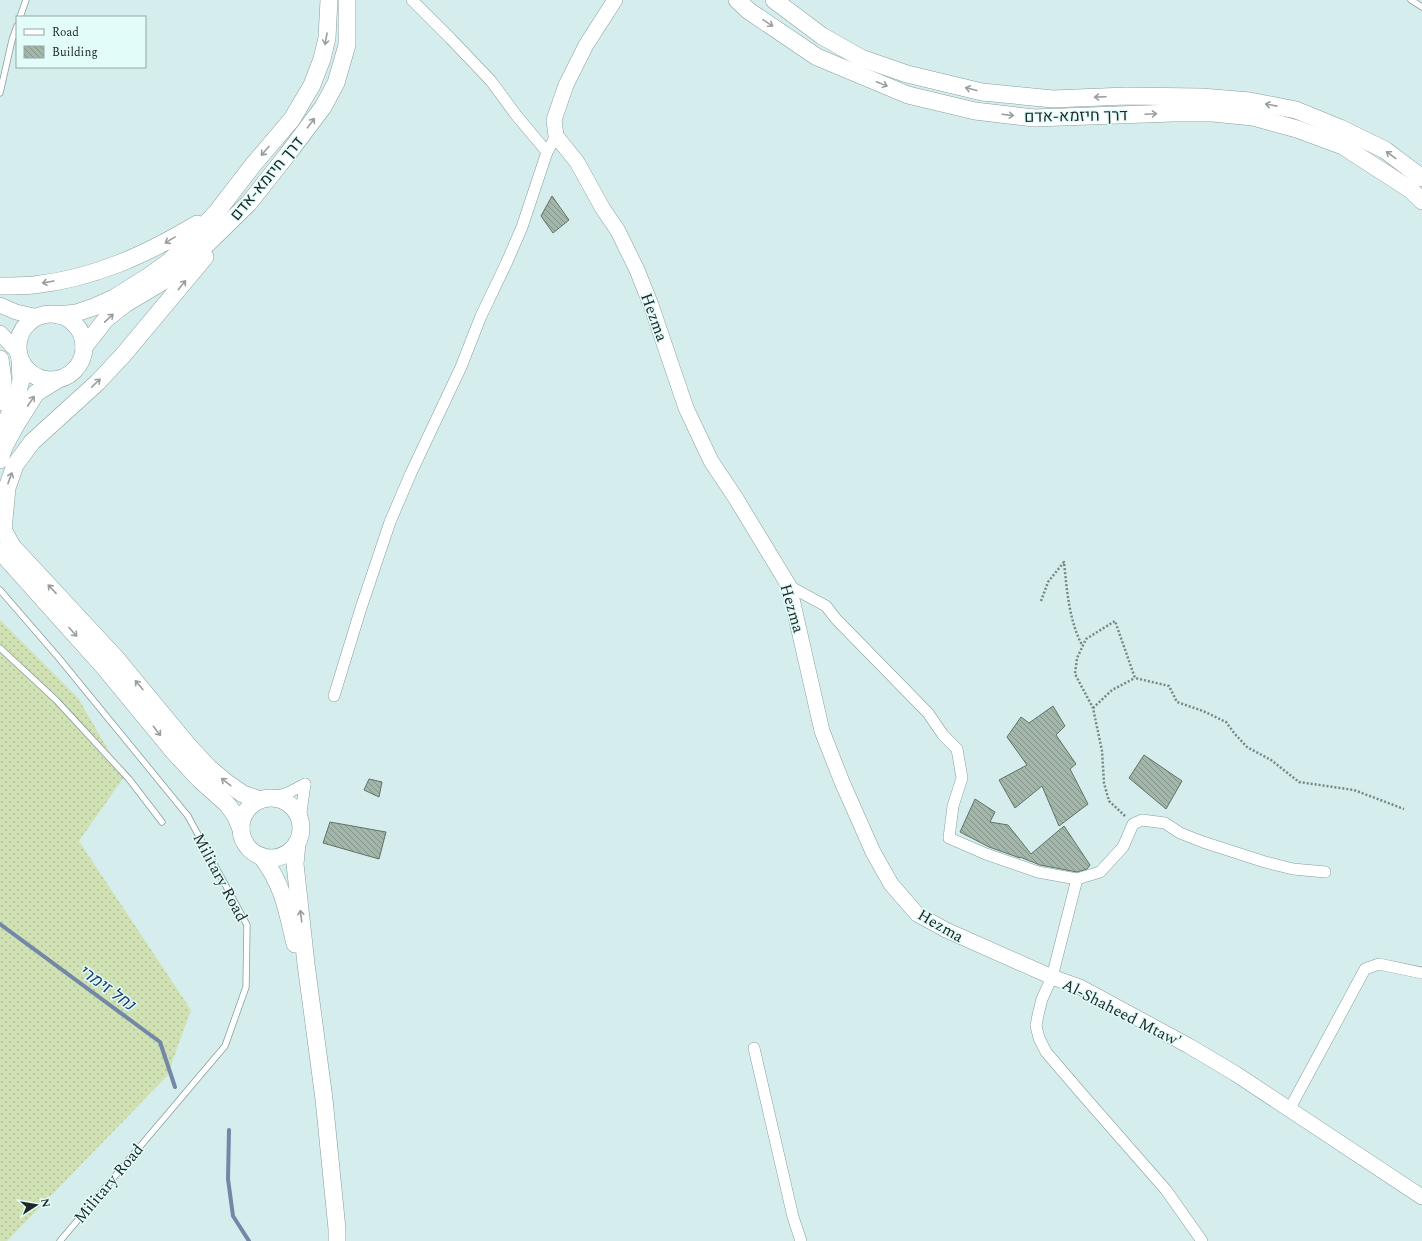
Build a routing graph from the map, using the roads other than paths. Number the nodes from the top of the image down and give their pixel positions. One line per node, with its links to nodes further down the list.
1 (26, 0): 10 (lane)
2 (329, 0): 18 (main road, דרך חיזמא-אדם, one-way to 18)
3 (347, 0): 17 (main road, דרך חיזמא-אדם, one-way to 3)
4 (412, 0): 14 (street)
5 (615, 0): 13 (street)
6 (737, 0): 16 (main road, דרך חיזמא-אדם, one-way to 16)
7 (774, 0): 15 (main road, דרך חיזמא-אדם, one-way to 7)
8 (1411, 0): 9 (lane)
9 (1422, 7)
10 (20, 16)
11 (16, 29): 12 (lane)
12 (0, 93)
13 (556, 136): 14 (street); 33 (street, Hezma)
14 (547, 152): 36 (street)
15 (1422, 178)
16 (1422, 201)
17 (249, 204): 24 (main road, דרך חיזמא-אדם, one-way to 17); 31 (main road, one-way to 17)
18 (216, 213): 19 (main road, one-way to 19); 21 (main road, דרך חיזמא-אדם)
19 (0, 286)
20 (0, 305): 22 (street)
21 (58, 315): 22 (main road); 24 (main road)
22 (38, 317): 25 (main road)
23 (0, 333): 25 (street)
24 (84, 348): 27 (main road)
25 (19, 356): 27 (main road); 29 (main road)
26 (0, 359): 28 (main road)
27 (58, 380): 30 (main road, one-way to 27)
28 (0, 402)
29 (0, 434)
30 (0, 460)
31 (1, 527): 37 (main road, one-way to 31)
32 (0, 551): 40 (main road, one-way to 40)
33 (790, 586): 44 (street); 46 (street, Hezma)
34 (0, 590): 51 (lane, Military Road)
35 (0, 648): 39 (lane)
36 (334, 696)
37 (265, 799): 38 (main road); 38 (street); 40 (main road)
38 (300, 820): 41 (main road)
39 (162, 822)
40 (242, 829): 42 (main road)
41 (297, 843): 42 (main road); 47 (main road, one-way to 41)
42 (261, 856): 47 (main road)
43 (1325, 872): 44 (street)
44 (1077, 879): 46 (street, Al-Shaheed Mtaw')
45 (1422, 973): 49 (street)
46 (1052, 977): 49 (street, Al-Shaheed Mtaw'); 54 (street)
47 (314, 1024): 52 (main road)
48 (754, 1048): 53 (street)
49 (1289, 1110): 50 (street, Al-Shaheed Mtaw')
50 (1422, 1197)
51 (60, 1241)
52 (337, 1241)
53 (801, 1241)
54 (1202, 1241)

